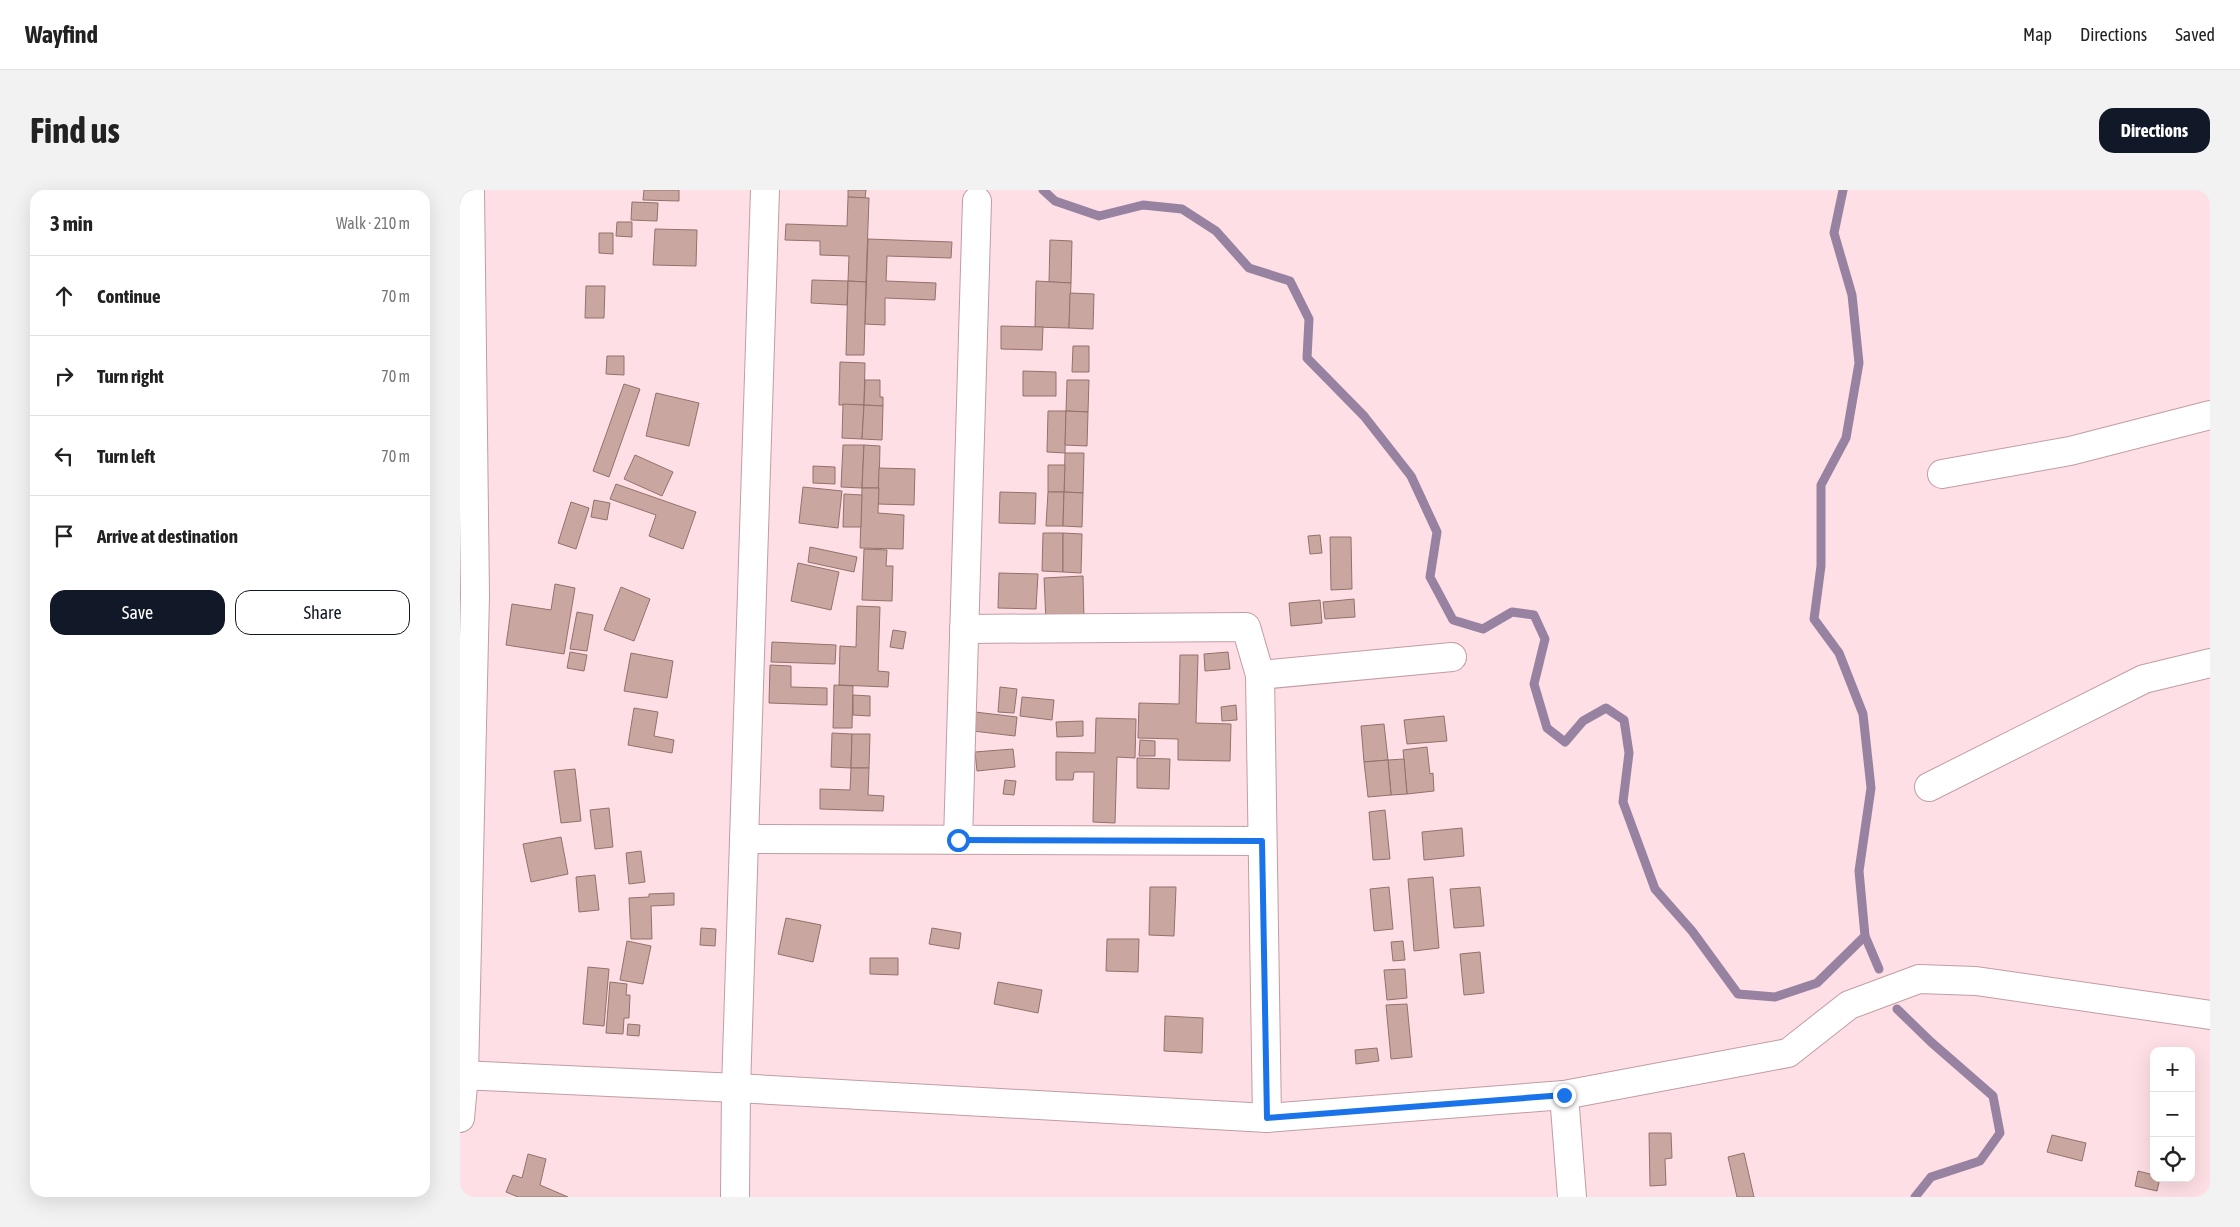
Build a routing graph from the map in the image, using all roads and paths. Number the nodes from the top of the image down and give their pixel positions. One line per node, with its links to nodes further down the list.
1 (470, 190): 15 (street)
2 (765, 190): 11 (street)
3 (977, 201): 6 (street)
4 (2210, 415): 5 (street)
5 (1942, 474)
6 (964, 629): 9 (street); 12 (street)
7 (1452, 657): 9 (street)
8 (2210, 663): 10 (street)
9 (1260, 675): 13 (street)
10 (1930, 787)
11 (744, 839): 12 (street); 16 (street)
12 (958, 840): 13 (street)
13 (1262, 841): 19 (street)
14 (2210, 1015): 17 (street)
15 (462, 1075): 16 (street); 18 (street)
16 (736, 1088): 19 (street); 20 (street)
17 (1564, 1095): 19 (street); 21 (street)
18 (460, 1118)
19 (1267, 1118)
20 (735, 1197)
21 (1572, 1197)

